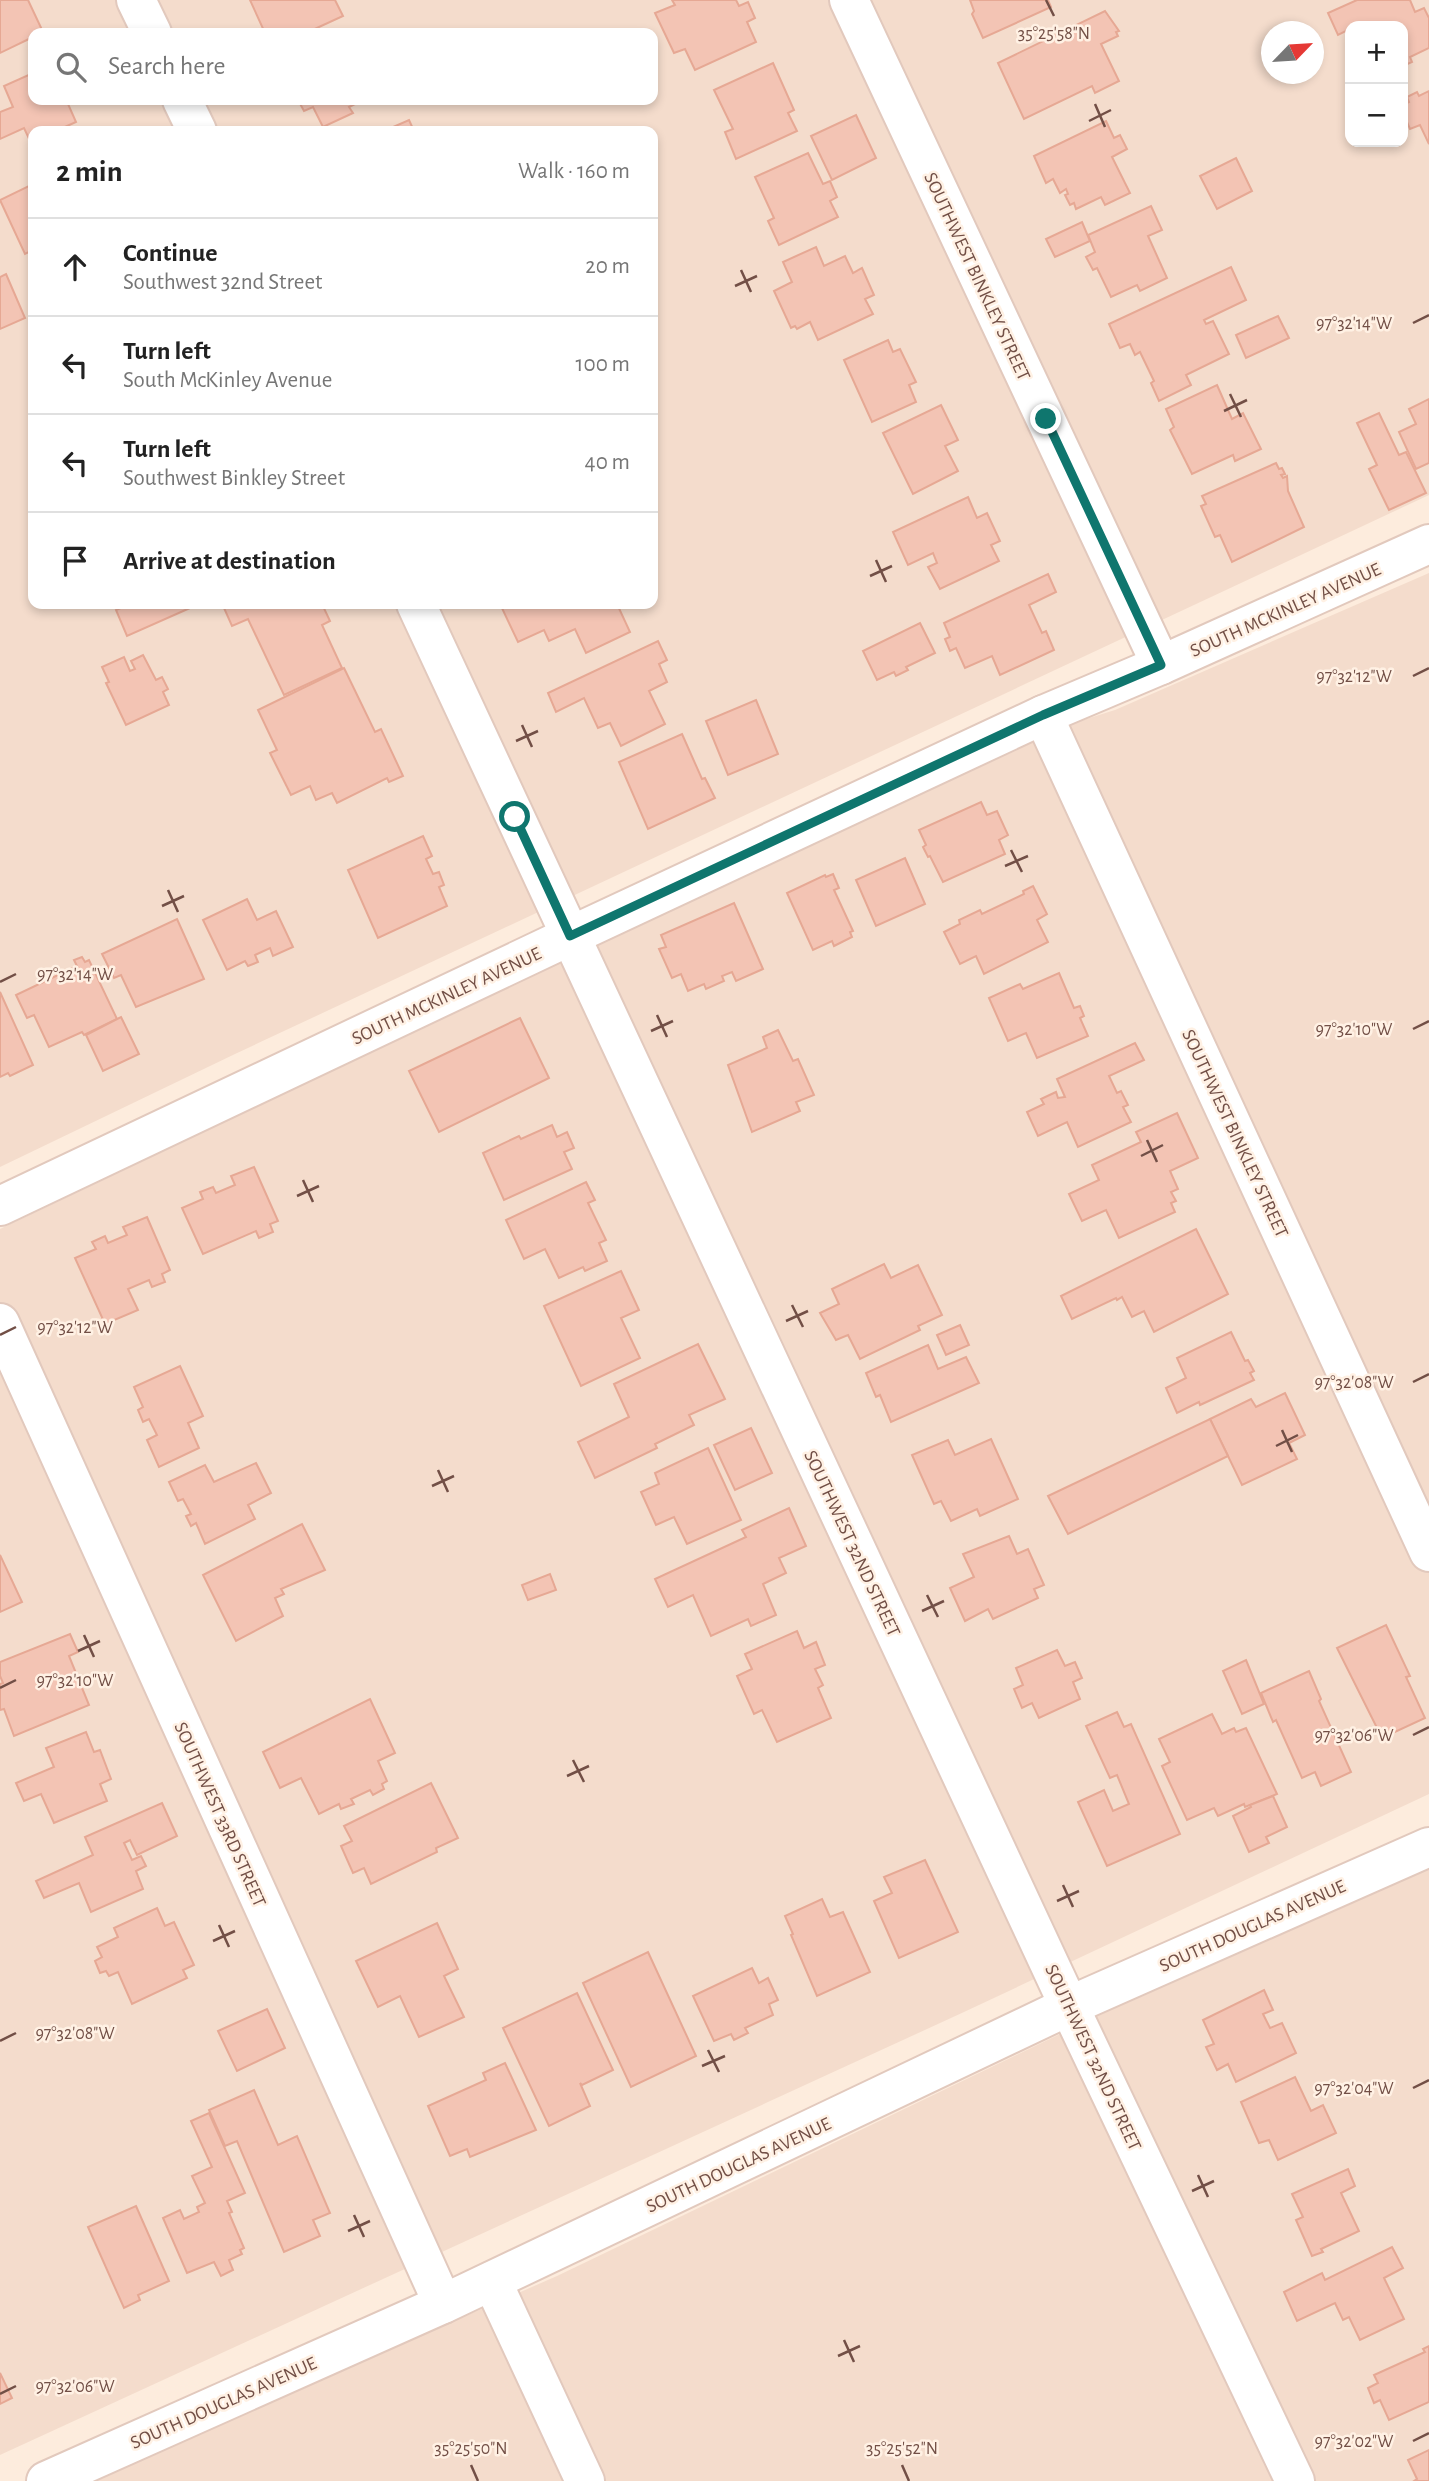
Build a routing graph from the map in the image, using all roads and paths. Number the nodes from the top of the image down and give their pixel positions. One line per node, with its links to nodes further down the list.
1 (136, 0): 3 (street)
2 (849, 0): 8 (street, SOUTHWEST BINKLEY STREET)
3 (150, 28)
4 (184, 105): 5 (street)
5 (195, 126)
6 (1429, 544): 8 (street, SOUTH MCKINLEY AVENUE)
7 (418, 609): 10 (street, SOUTHWEST 32ND STREET)
8 (1161, 665): 9 (street, SOUTH MCKINLEY AVENUE)
9 (1043, 715): 10 (street, SOUTH MCKINLEY AVENUE); 13 (street, SOUTHWEST BINKLEY STREET)
10 (570, 936): 11 (street, SOUTH MCKINLEY AVENUE); 15 (street, SOUTHWEST 32ND STREET)
11 (0, 1206)
12 (0, 1323): 17 (street, SOUTHWEST 33RD STREET)
13 (1429, 1552)
14 (1429, 1847): 15 (street, SOUTH DOUGLAS AVENUE)
15 (1069, 2006): 16 (street, SOUTH DOUGLAS AVENUE); 20 (street, SOUTHWEST 32ND STREET)
16 (492, 2281): 17 (street, SOUTH DOUGLAS AVENUE); 19 (street)
17 (443, 2304): 18 (street, SOUTH DOUGLAS AVENUE)
18 (46, 2481)
19 (585, 2481)
20 (1295, 2481)

